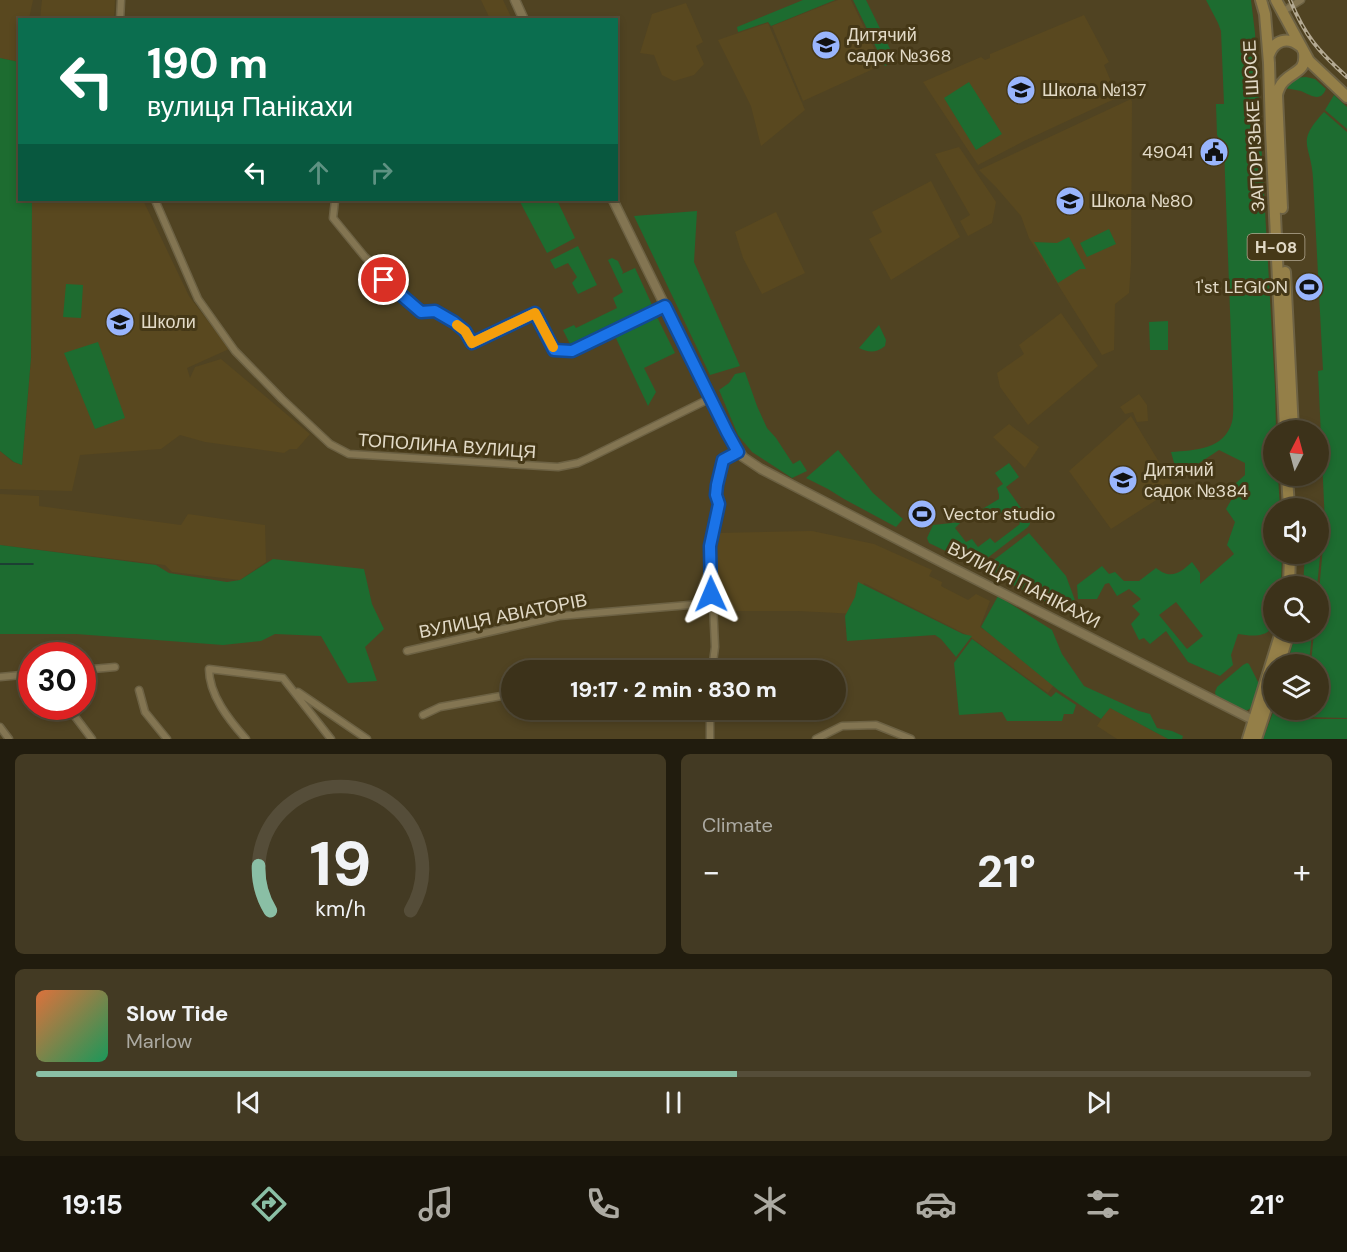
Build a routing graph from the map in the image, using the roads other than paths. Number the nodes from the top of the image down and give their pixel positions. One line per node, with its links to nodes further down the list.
1 (121, 0): 7 (street)
2 (515, 0): 8 (street)
3 (1261, 0): 10 (main road, ЗАПОРІЗЬКЕ ШОСЕ / Н-08)
4 (1276, 0): 6 (main road)
5 (1301, 0): 6 (street)
6 (1282, 12): 9 (main road)
7 (120, 18)
8 (523, 18)
9 (1302, 50): 10 (main road); 11 (main road, ЗАПОРІЗЬКЕ ШОСЕ / Н-08); 12 (main road)
10 (1269, 59): 11 (main road); 17 (main road, ЗАПОРІЗЬКЕ ШОСЕ / Н-08)
11 (1295, 73): 12 (main road); 17 (main road, ЗАПОРІЗЬКЕ ШОСЕ / Н-08)
12 (1335, 86): 13 (main road)
13 (1347, 97)
14 (155, 201): 19 (street, ТОПОЛИНА ВУЛИЦЯ)
15 (335, 201): 18 (street)
16 (613, 201): 18 (street, ВУЛИЦЯ ПАНІКАХИ)
17 (1280, 255): 20 (main road, ЗАПОРІЗЬКЕ ШОСЕ / Н-08); 21 (main road, ЗАПОРІЗЬКЕ ШОСЕ / Н-08)
18 (665, 306): 19 (street, ВУЛИЦЯ ПАНІКАХИ)
19 (711, 398): 22 (street, ВУЛИЦЯ ПАНІКАХИ)
20 (1285, 420)
21 (1292, 420)
22 (738, 452): 23 (street); 38 (street, ВУЛИЦЯ ПАНІКАХИ)
23 (713, 603): 25 (street, ВУЛИЦЯ АВІАТОРІВ); 26 (street)
24 (1278, 642): 38 (main road)
25 (407, 651)
26 (713, 660)
27 (115, 667): 28 (street)
28 (96, 669)
29 (18, 675): 30 (street)
30 (0, 677)
31 (292, 688): 43 (street); 44 (street); 45 (street)
32 (139, 690): 42 (street)
33 (501, 696): 35 (street)
34 (1263, 710): 38 (main road)
35 (423, 715)
36 (78, 720): 41 (street)
37 (710, 720): 46 (street)
38 (1258, 722): 49 (main road); 50 (main road)
39 (0, 727): 40 (street)
40 (9, 739)
41 (92, 739)
42 (167, 739)
43 (246, 739)
44 (331, 739)
45 (367, 739)
46 (710, 739)
47 (816, 739): 48 (street)
48 (910, 739)
49 (1248, 739)
50 (1256, 739)

